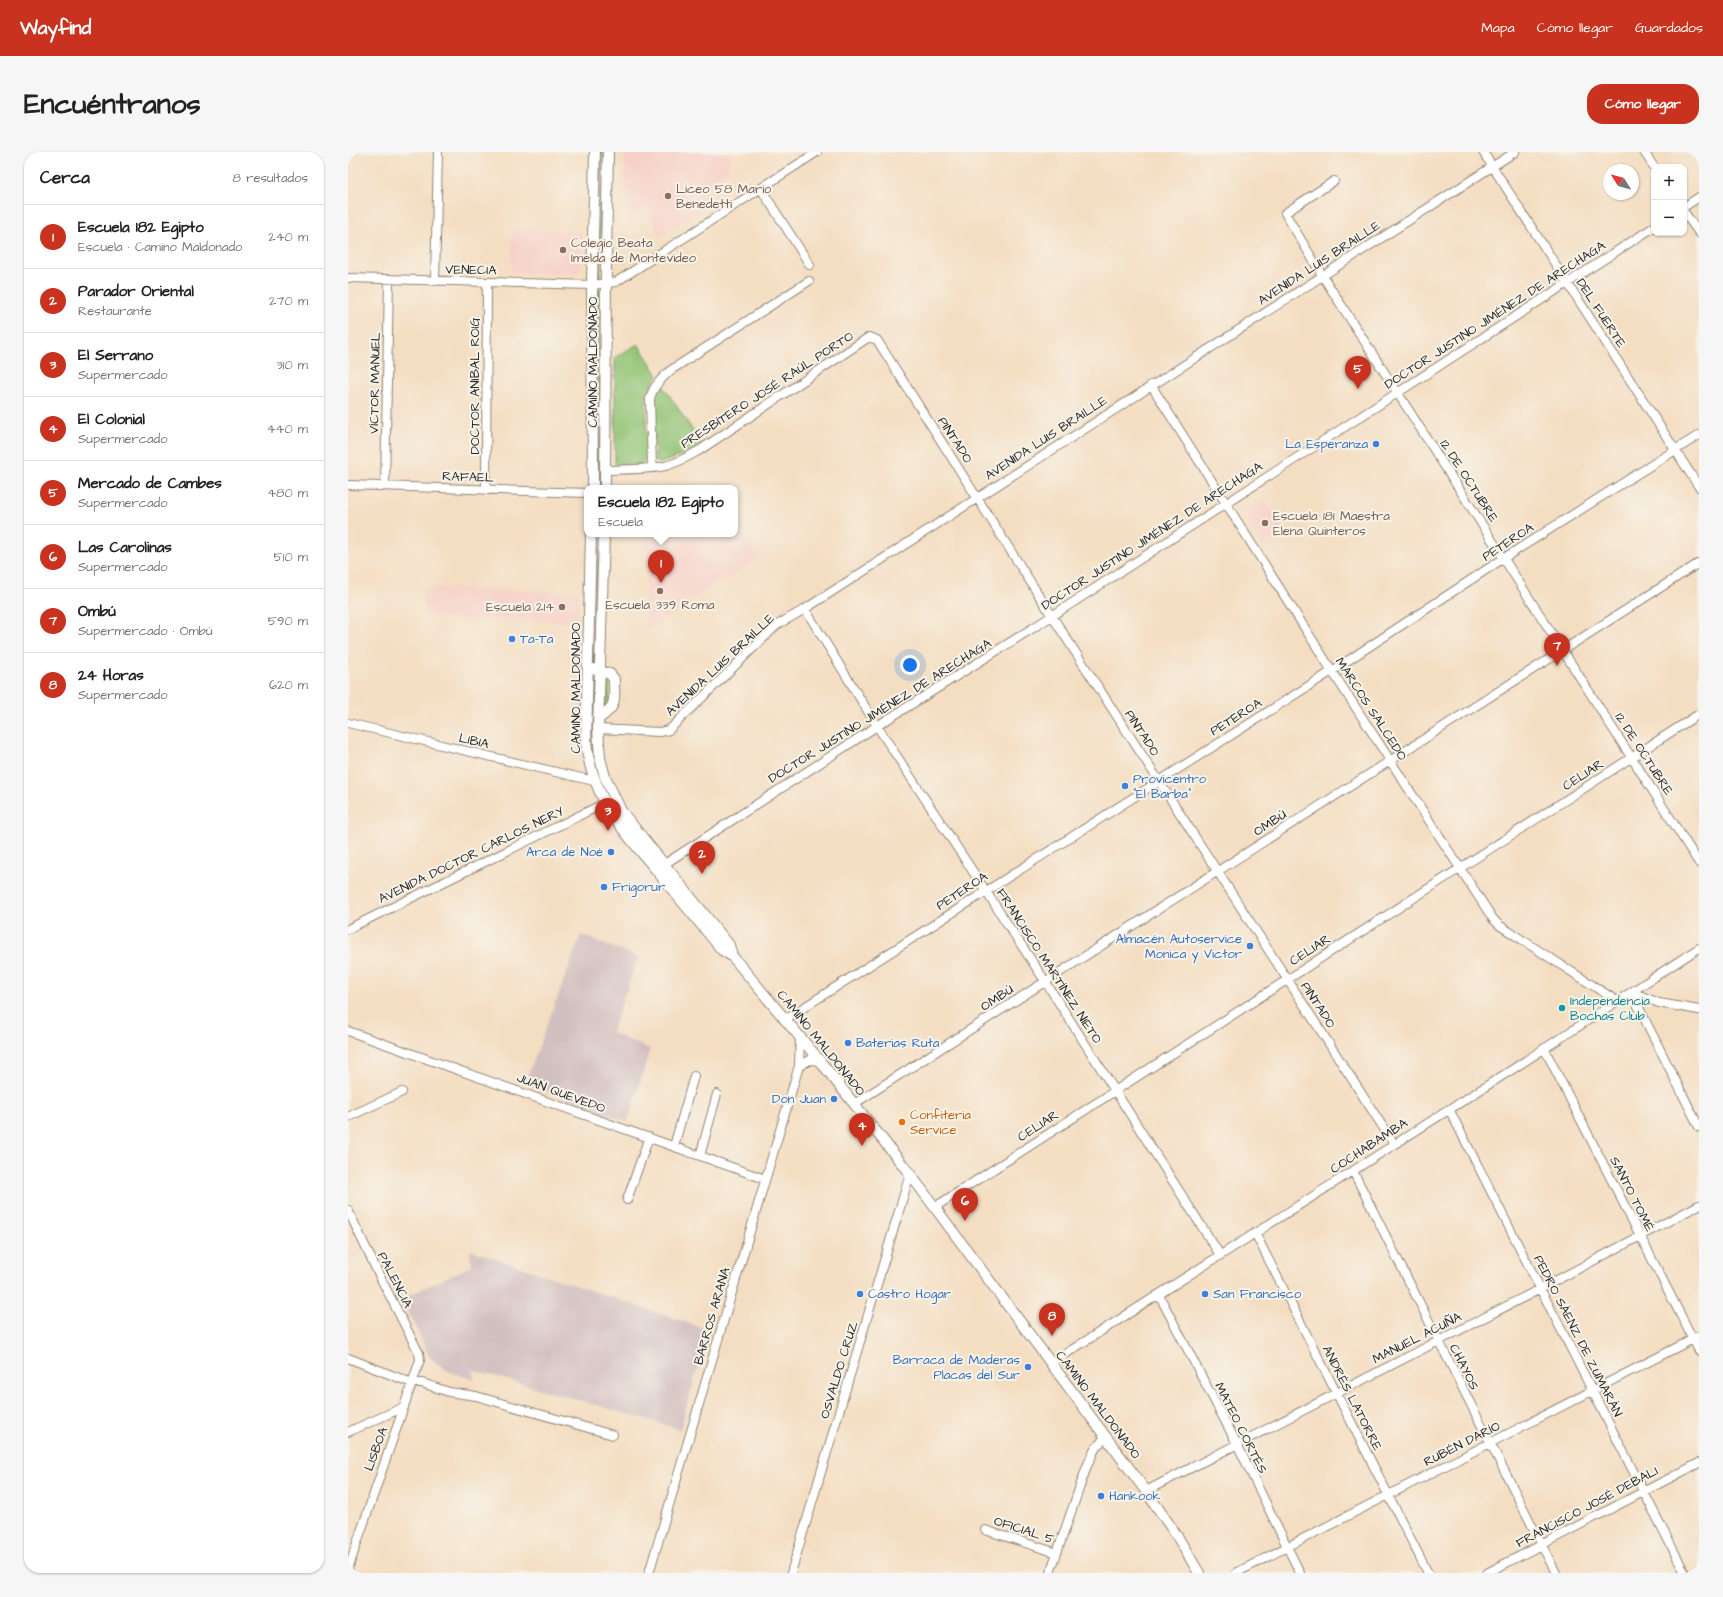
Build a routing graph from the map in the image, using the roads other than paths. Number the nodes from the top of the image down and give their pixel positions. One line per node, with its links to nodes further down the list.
1 (438, 152): 21 (street)
2 (595, 152): 26 (main road, CAMINO MALDONADO)
3 (608, 152): 24 (main road, CAMINO MALDONADO)
4 (817, 152): 11 (street)
5 (1483, 152): 9 (street, DEL FUERTE)
6 (1514, 152): 9 (street, AVENIDA LUIS BRAILLE)
7 (1644, 152): 8 (street)
8 (1652, 164)
9 (1493, 166): 18 (street, AVENIDA LUIS BRAILLE); 25 (street, DEL FUERTE)
10 (1334, 181): 18 (street, 12 DE OCTUBRE)
11 (761, 189): 17 (street); 24 (street)
12 (1699, 197): 13 (street)
13 (1687, 205)
14 (1687, 216): 16 (street)
15 (1651, 229): 25 (street, DOCTOR JUSTINO JIMÉNEZ DE ARECHAGA)
16 (1699, 233)
17 (810, 265)
18 (1322, 275): 28 (street, AVENIDA LUIS BRAILLE); 29 (street, 12 DE OCTUBRE)
19 (348, 278): 20 (street, VENECIA)
20 (389, 279): 21 (street, VENECIA); 37 (street, VÍCTOR MANUEL)
21 (435, 281): 23 (street, VENECIA)
22 (809, 281): 32 (street)
23 (487, 282): 26 (street, VENECIA); 39 (street, DOCTOR ANIBAL ROIG)
24 (606, 284): 26 (street, CAMINO MALDONADO); 33 (main road, CAMINO MALDONADO)
25 (1567, 284): 29 (street, DOCTOR JUSTINO JIMÉNEZ DE ARECHAGA); 31 (street, DEL FUERTE)
26 (592, 285): 35 (main road, CAMINO MALDONADO)
27 (869, 337): 32 (street, PRESBÍTERO JOSÉ RAÚL PORTO); 41 (street, PINTADO)
28 (1151, 385): 41 (street, AVENIDA LUIS BRAILLE); 42 (street, MARCOS SALCEDO)
29 (1398, 392): 42 (street, DOCTOR JUSTINO JIMÉNEZ DE ARECHAGA); 45 (street, 12 DE OCTUBRE)
30 (1699, 435): 31 (street, PETEROA)
31 (1675, 450): 38 (street, DEL FUERTE); 45 (street, PETEROA)
32 (652, 467): 33 (street, PRESBÍTERO JOSÉ RAÚL PORTO)
33 (605, 470): 36 (main road, CAMINO MALDONADO)
34 (348, 485): 37 (street, RAFAEL)
35 (592, 485)
36 (605, 485)
37 (385, 486): 39 (street, RAFAEL)
38 (1699, 487)
39 (486, 490): 40 (street, RAFAEL)
40 (584, 492)
41 (977, 497): 47 (street, AVENIDA LUIS BRAILLE); 48 (street, PINTADO)
42 (1225, 503): 48 (street, DOCTOR JUSTINO JIMÉNEZ DE ARECHAGA); 52 (street, MARCOS SALCEDO)
43 (591, 537): 50 (main road, CAMINO MALDONADO)
44 (604, 537): 51 (main road, CAMINO MALDONADO)
45 (1504, 558): 49 (street, 12 DE OCTUBRE); 52 (street, PETEROA)
46 (1699, 564): 49 (street, OMBÚ)
47 (805, 609): 55 (street, AVENIDA LUIS BRAILLE); 56 (street, FRANCISCO MARTÍNEZ NIETO)
48 (1052, 616): 56 (street, DOCTOR JUSTINO JIMÉNEZ DE ARECHAGA); 59 (street, PINTADO)
49 (1563, 650): 57 (street, 12 DE OCTUBRE); 58 (street, OMBÚ)
50 (588, 669): 51 (main road); 60 (main road, CAMINO MALDONADO)
51 (599, 670): 55 (main road, CAMINO MALDONADO); 55 (main road)
52 (1332, 671): 58 (street, MARCOS SALCEDO); 59 (street, PETEROA)
53 (1699, 714): 57 (street, CELIAR)
54 (348, 723): 60 (street, LIBIA)
55 (598, 724): 63 (main road, CAMINO MALDONADO)
56 (878, 726): 63 (street, DOCTOR JUSTINO JIMÉNEZ DE ARECHAGA); 66 (street, FRANCISCO MARTÍNEZ NIETO)
57 (1631, 758): 62 (street, 12 DE OCTUBRE); 64 (street, CELIAR)
58 (1390, 761): 64 (street, MARCOS SALCEDO); 65 (street, OMBÚ)
59 (1158, 780): 65 (street, PINTADO); 66 (street, PETEROA)
60 (594, 781): 61 (main road, CAMINO MALDONADO)
61 (605, 803): 63 (main road, CAMINO MALDONADO); 67 (street, AVENIDA DOCTOR CARLOS NERY)
62 (1699, 863)
63 (659, 867): 74 (main road, CAMINO MALDONADO)
64 (1460, 868): 69 (street, CELIAR); 72 (street, MARCOS SALCEDO)
65 (1217, 871): 69 (street, PINTADO); 70 (street, OMBÚ)
66 (985, 890): 70 (street, FRANCISCO MARTÍNEZ NIETO); 74 (street, PETEROA)
67 (348, 929)
68 (1699, 948): 71 (street, COCHABAMBA)
69 (1287, 980): 81 (street, CELIAR); 89 (street, PINTADO)
70 (1045, 981): 81 (street, FRANCISCO MARTÍNEZ NIETO); 84 (street, OMBÚ)
71 (1631, 992): 72 (street, COCHABAMBA); 73 (street); 87 (street)
72 (1617, 1001): 77 (street, COCHABAMBA)
73 (1699, 1010)
74 (784, 1020): 76 (main road, CAMINO MALDONADO)
75 (348, 1031): 88 (street, JUAN QUEVEDO)
76 (800, 1038): 78 (main road, CAMINO MALDONADO); 79 (street, BARROS ARANA)
77 (1544, 1048): 85 (street, COCHABAMBA); 100 (street, SANTO TOMÉ)
78 (820, 1061): 79 (street); 84 (main road, CAMINO MALDONADO)
79 (799, 1066): 94 (street, BARROS ARANA)
80 (694, 1076): 90 (street)
81 (1115, 1090): 97 (street, CELIAR); 101 (street, FRANCISCO MARTÍNEZ NIETO)
82 (402, 1092): 86 (street)
83 (717, 1094): 91 (street)
84 (854, 1104): 93 (main road, CAMINO MALDONADO)
85 (1449, 1109): 89 (street, COCHABAMBA); 102 (street, PEDRO SÁENZ DE ZUMARÁN)
86 (348, 1117)
87 (1699, 1127)
88 (649, 1137): 90 (street, JUAN QUEVEDO); 95 (street)
89 (1394, 1144): 92 (street, COCHABAMBA)
90 (674, 1146): 91 (street, JUAN QUEVEDO)
91 (700, 1156): 94 (street, JUAN QUEVEDO)
92 (1352, 1171): 99 (street, COCHABAMBA); 105 (street, CHAYOS)
93 (910, 1174): 97 (main road, CAMINO MALDONADO); 129 (street, OSVALDO CRUZ)
94 (765, 1179): 128 (street, BARROS ARANA)
95 (627, 1200)
96 (1699, 1205): 100 (street, MANUEL ACUÑA)
97 (935, 1207): 109 (main road, CAMINO MALDONADO)
98 (348, 1210): 108 (street, PALENCIA)
99 (1255, 1233): 101 (street, COCHABAMBA); 112 (street, ANDRÉS LATORRE)
100 (1640, 1236): 102 (street, MANUEL ACUÑA); 104 (street, SANTO TOMÉ)
101 (1220, 1255): 103 (street, COCHABAMBA)
102 (1540, 1289): 105 (street, MANUEL ACUÑA); 111 (street, PEDRO SÁENZ DE ZUMARÁN)
103 (1159, 1295): 109 (street, COCHABAMBA); 118 (street, MATEO CORTÉS)
104 (1696, 1337): 106 (street, SANTO TOMÉ); 111 (street, RUBÉN DARÍO)
105 (1438, 1341): 112 (street, MANUEL ACUÑA); 117 (street, CHAYOS)
106 (1699, 1350)
107 (348, 1358): 110 (street)
108 (420, 1360): 110 (street, LISBOA)
109 (1051, 1363): 116 (main road, CAMINO MALDONADO)
110 (412, 1383): 113 (street, LISBOA); 115 (street)
111 (1592, 1391): 117 (street, RUBÉN DARÍO); 121 (street, PEDRO SÁENZ DE ZUMARÁN)
112 (1336, 1393): 118 (street, MANUEL ACUÑA); 122 (street, ANDRÉS LATORRE)
113 (404, 1407): 114 (street); 127 (street, LISBOA)
114 (348, 1432)
115 (613, 1435)
116 (1106, 1436): 120 (main road, CAMINO MALDONADO); 126 (street)
117 (1490, 1443): 122 (street, RUBÉN DARÍO); 124 (street, CHAYOS)
118 (1237, 1444): 120 (street, MANUEL ACUÑA); 125 (street, MATEO CORTÉS)
119 (1699, 1463): 121 (street, FRANCISCO JOSÉ DEBALI)
120 (1146, 1491): 131 (main road, CAMINO MALDONADO)
121 (1644, 1491): 124 (street, FRANCISCO JOSÉ DEBALI); 137 (street, PEDRO SÁENZ DE ZUMARÁN)
122 (1389, 1495): 125 (street, RUBÉN DARÍO); 134 (street, ANDRÉS LATORRE)
123 (985, 1530): 126 (street, OFICIAL 5)
124 (1542, 1545): 135 (street, FRANCISCO JOSÉ DEBALI); 136 (street, CHAYOS)
125 (1286, 1547): 132 (street, RUBÉN DARÍO); 133 (street, MATEO CORTÉS)
126 (1057, 1553): 130 (street)
127 (348, 1569)
128 (649, 1573)
129 (791, 1573)
130 (1050, 1573)
131 (1199, 1573)
132 (1236, 1573)
133 (1300, 1573)
134 (1428, 1573)
135 (1487, 1573)
136 (1556, 1573)
137 (1685, 1573)

